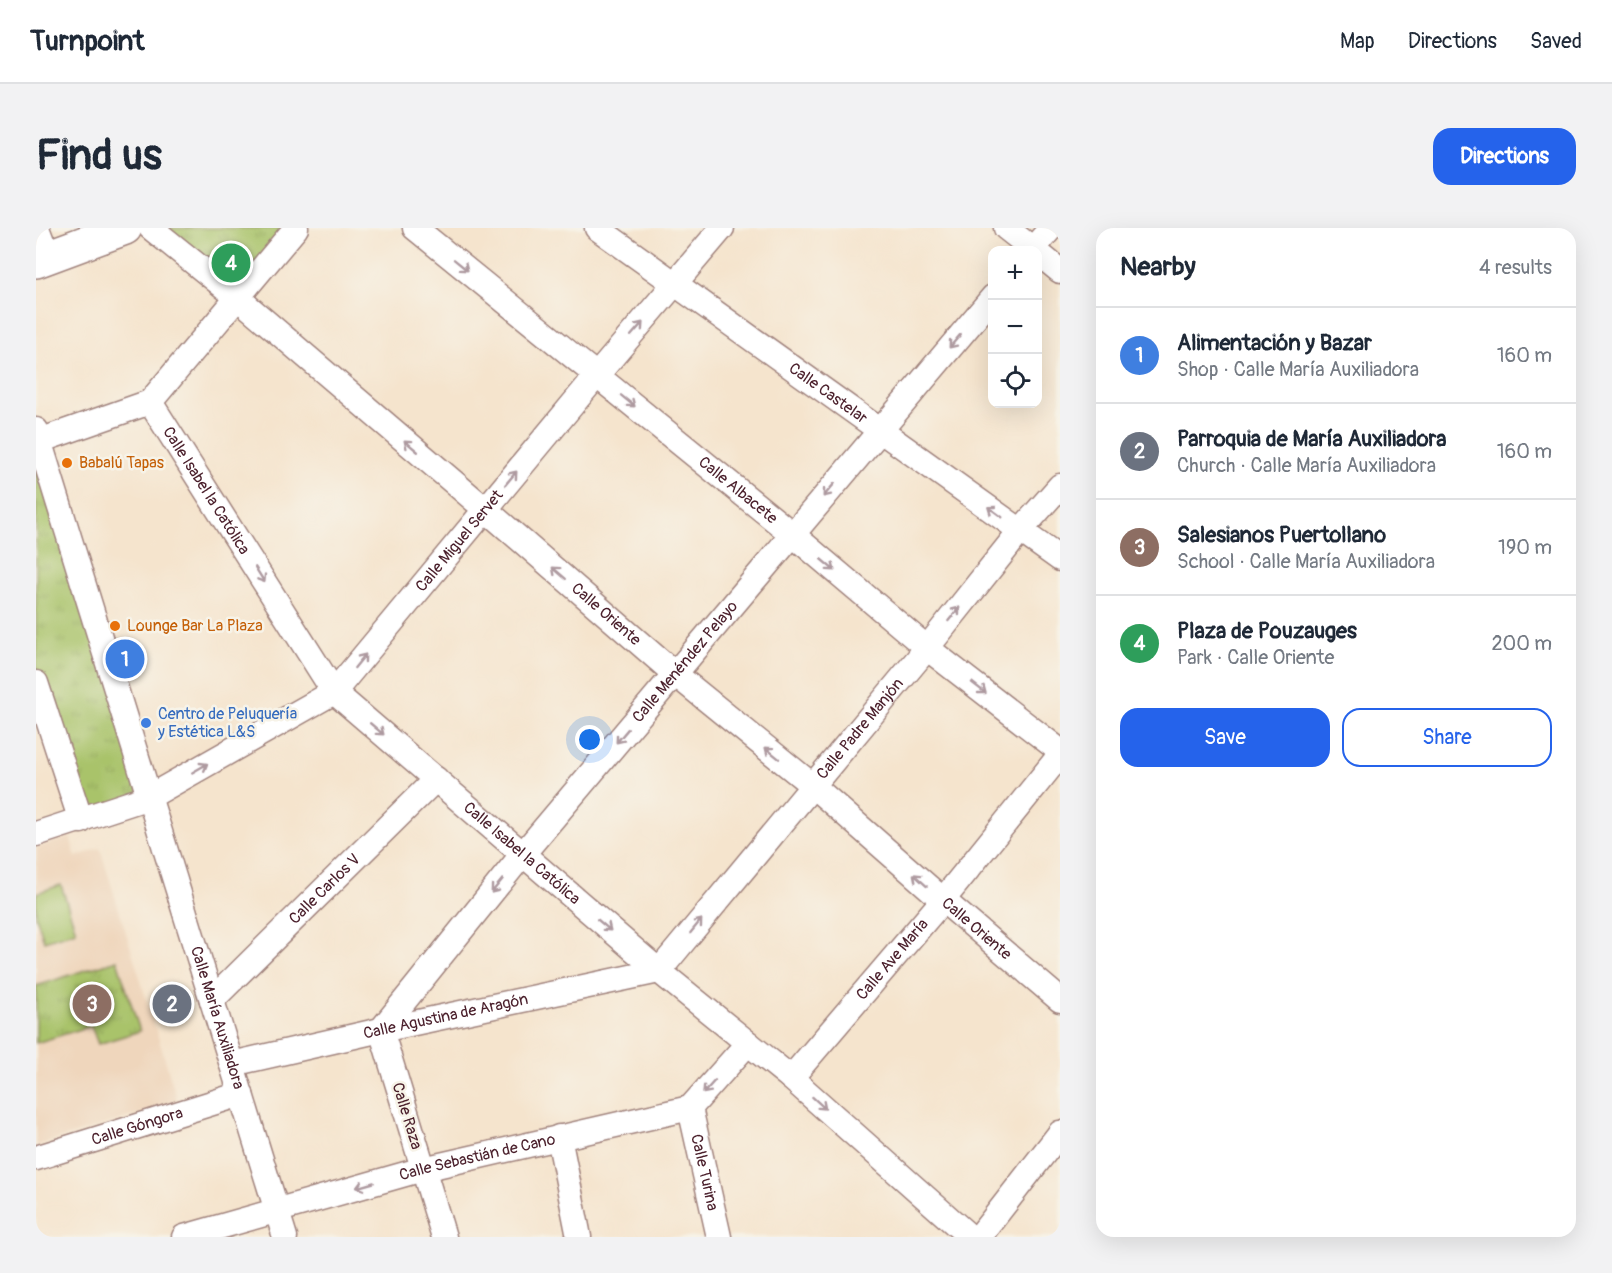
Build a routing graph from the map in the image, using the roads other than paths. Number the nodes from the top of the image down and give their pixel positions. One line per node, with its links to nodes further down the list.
1 (125, 228): 11 (street)
2 (152, 228): 15 (street, Calle Oriente)
3 (296, 228): 15 (street)
4 (415, 228): 17 (street, Calle Albacete, one-way to 17)
5 (597, 228): 14 (street, Calle Castelar)
6 (722, 228): 14 (street, Calle Miguel Servet)
7 (1006, 228): 9 (street)
8 (1051, 228): 10 (street)
9 (1028, 246)
10 (1038, 246)
11 (40, 249)
12 (1042, 257): 13 (street)
13 (1060, 271)
14 (675, 284): 17 (street, Calle Miguel Servet, one-way to 14); 19 (street, Calle Castelar)
15 (238, 298): 18 (street); 22 (street, Calle Oriente, one-way to 15)
16 (990, 300): 19 (street, Calle Menéndez Pelayo, one-way to 19)
17 (597, 375): 22 (street, Calle Miguel Servet, one-way to 17); 24 (street, Calle Albacete, one-way to 24)
18 (150, 402): 20 (street); 28 (street, Calle Isabel la Católica, one-way to 28)
19 (880, 429): 23 (street, Calle Castelar, one-way to 19); 24 (street, Calle Menéndez Pelayo, one-way to 24)
20 (38, 435): 33 (street, Calle María Auxiliadora)
21 (1060, 486): 23 (street, Calle Padre Manjón)
22 (485, 509): 27 (street, Calle Oriente, one-way to 22); 28 (street, Calle Miguel Servet, one-way to 22)
23 (1021, 530): 25 (street, Calle Castelar); 26 (street, Calle Padre Manjón, one-way to 23)
24 (792, 534): 26 (street, Calle Albacete, one-way to 26); 27 (street, Calle Menéndez Pelayo)
25 (1060, 558)
26 (927, 648): 30 (street, Calle Albacete, one-way to 30); 32 (street, Calle Padre Manjón)
27 (675, 674): 32 (street, Calle Oriente, one-way to 27); 36 (street, Calle Menéndez Pelayo, one-way to 36)
28 (334, 692): 31 (street, Calle Isabel la Católica, one-way to 31); 33 (street, Calle Miguel Servet, one-way to 28)
29 (38, 694): 34 (street)
30 (1060, 753): 37 (street, Calle Ave María)
31 (436, 779): 36 (street, Calle Isabel la Católica); 39 (street, Calle Carlos V)
32 (812, 785): 37 (street, Calle Oriente, one-way to 32); 38 (street, Calle Padre Manjón, one-way to 32)
33 (149, 797): 34 (street); 39 (street, Calle María Auxiliadora)
34 (81, 821): 35 (street)
35 (36, 834)
36 (522, 855): 38 (street, Calle Isabel la Católica, one-way to 38); 41 (street, Calle Menéndez Pelayo, one-way to 41)
37 (943, 900): 40 (street, Calle Oriente); 44 (street, Calle Ave María)
38 (659, 971): 41 (street, Calle Agustina de Aragón); 42 (street, Calle Isabel la Católica)
39 (212, 1000): 43 (street, Calle María Auxiliadora)
40 (1060, 1000)
41 (381, 1030): 43 (street, Calle Agustina de Aragón); 50 (street, Calle Raza)
42 (748, 1043): 44 (street, Calle Isabel la Católica); 46 (street, one-way to 46)
43 (232, 1064): 45 (street, Calle María Auxiliadora)
44 (791, 1078): 57 (street, Calle Isabel la Católica, one-way to 57)
45 (241, 1094): 49 (street, Calle Góngora); 51 (street, Calle María Auxiliadora)
46 (690, 1108): 48 (street, Calle Sebastián de Cano); 56 (street, Calle Turina)
47 (1060, 1133): 58 (street)
48 (558, 1137): 50 (street, Calle Sebastián de Cano); 55 (street)
49 (36, 1158)
50 (423, 1168): 51 (street, Calle Sebastián de Cano, one-way to 51); 54 (street, Calle Raza)
51 (277, 1210): 52 (street, Calle Sebastián de Cano); 53 (street, Calle María Auxiliadora)
52 (184, 1237)
53 (285, 1237)
54 (444, 1237)
55 (579, 1237)
56 (719, 1237)
57 (970, 1237)
58 (979, 1237)

